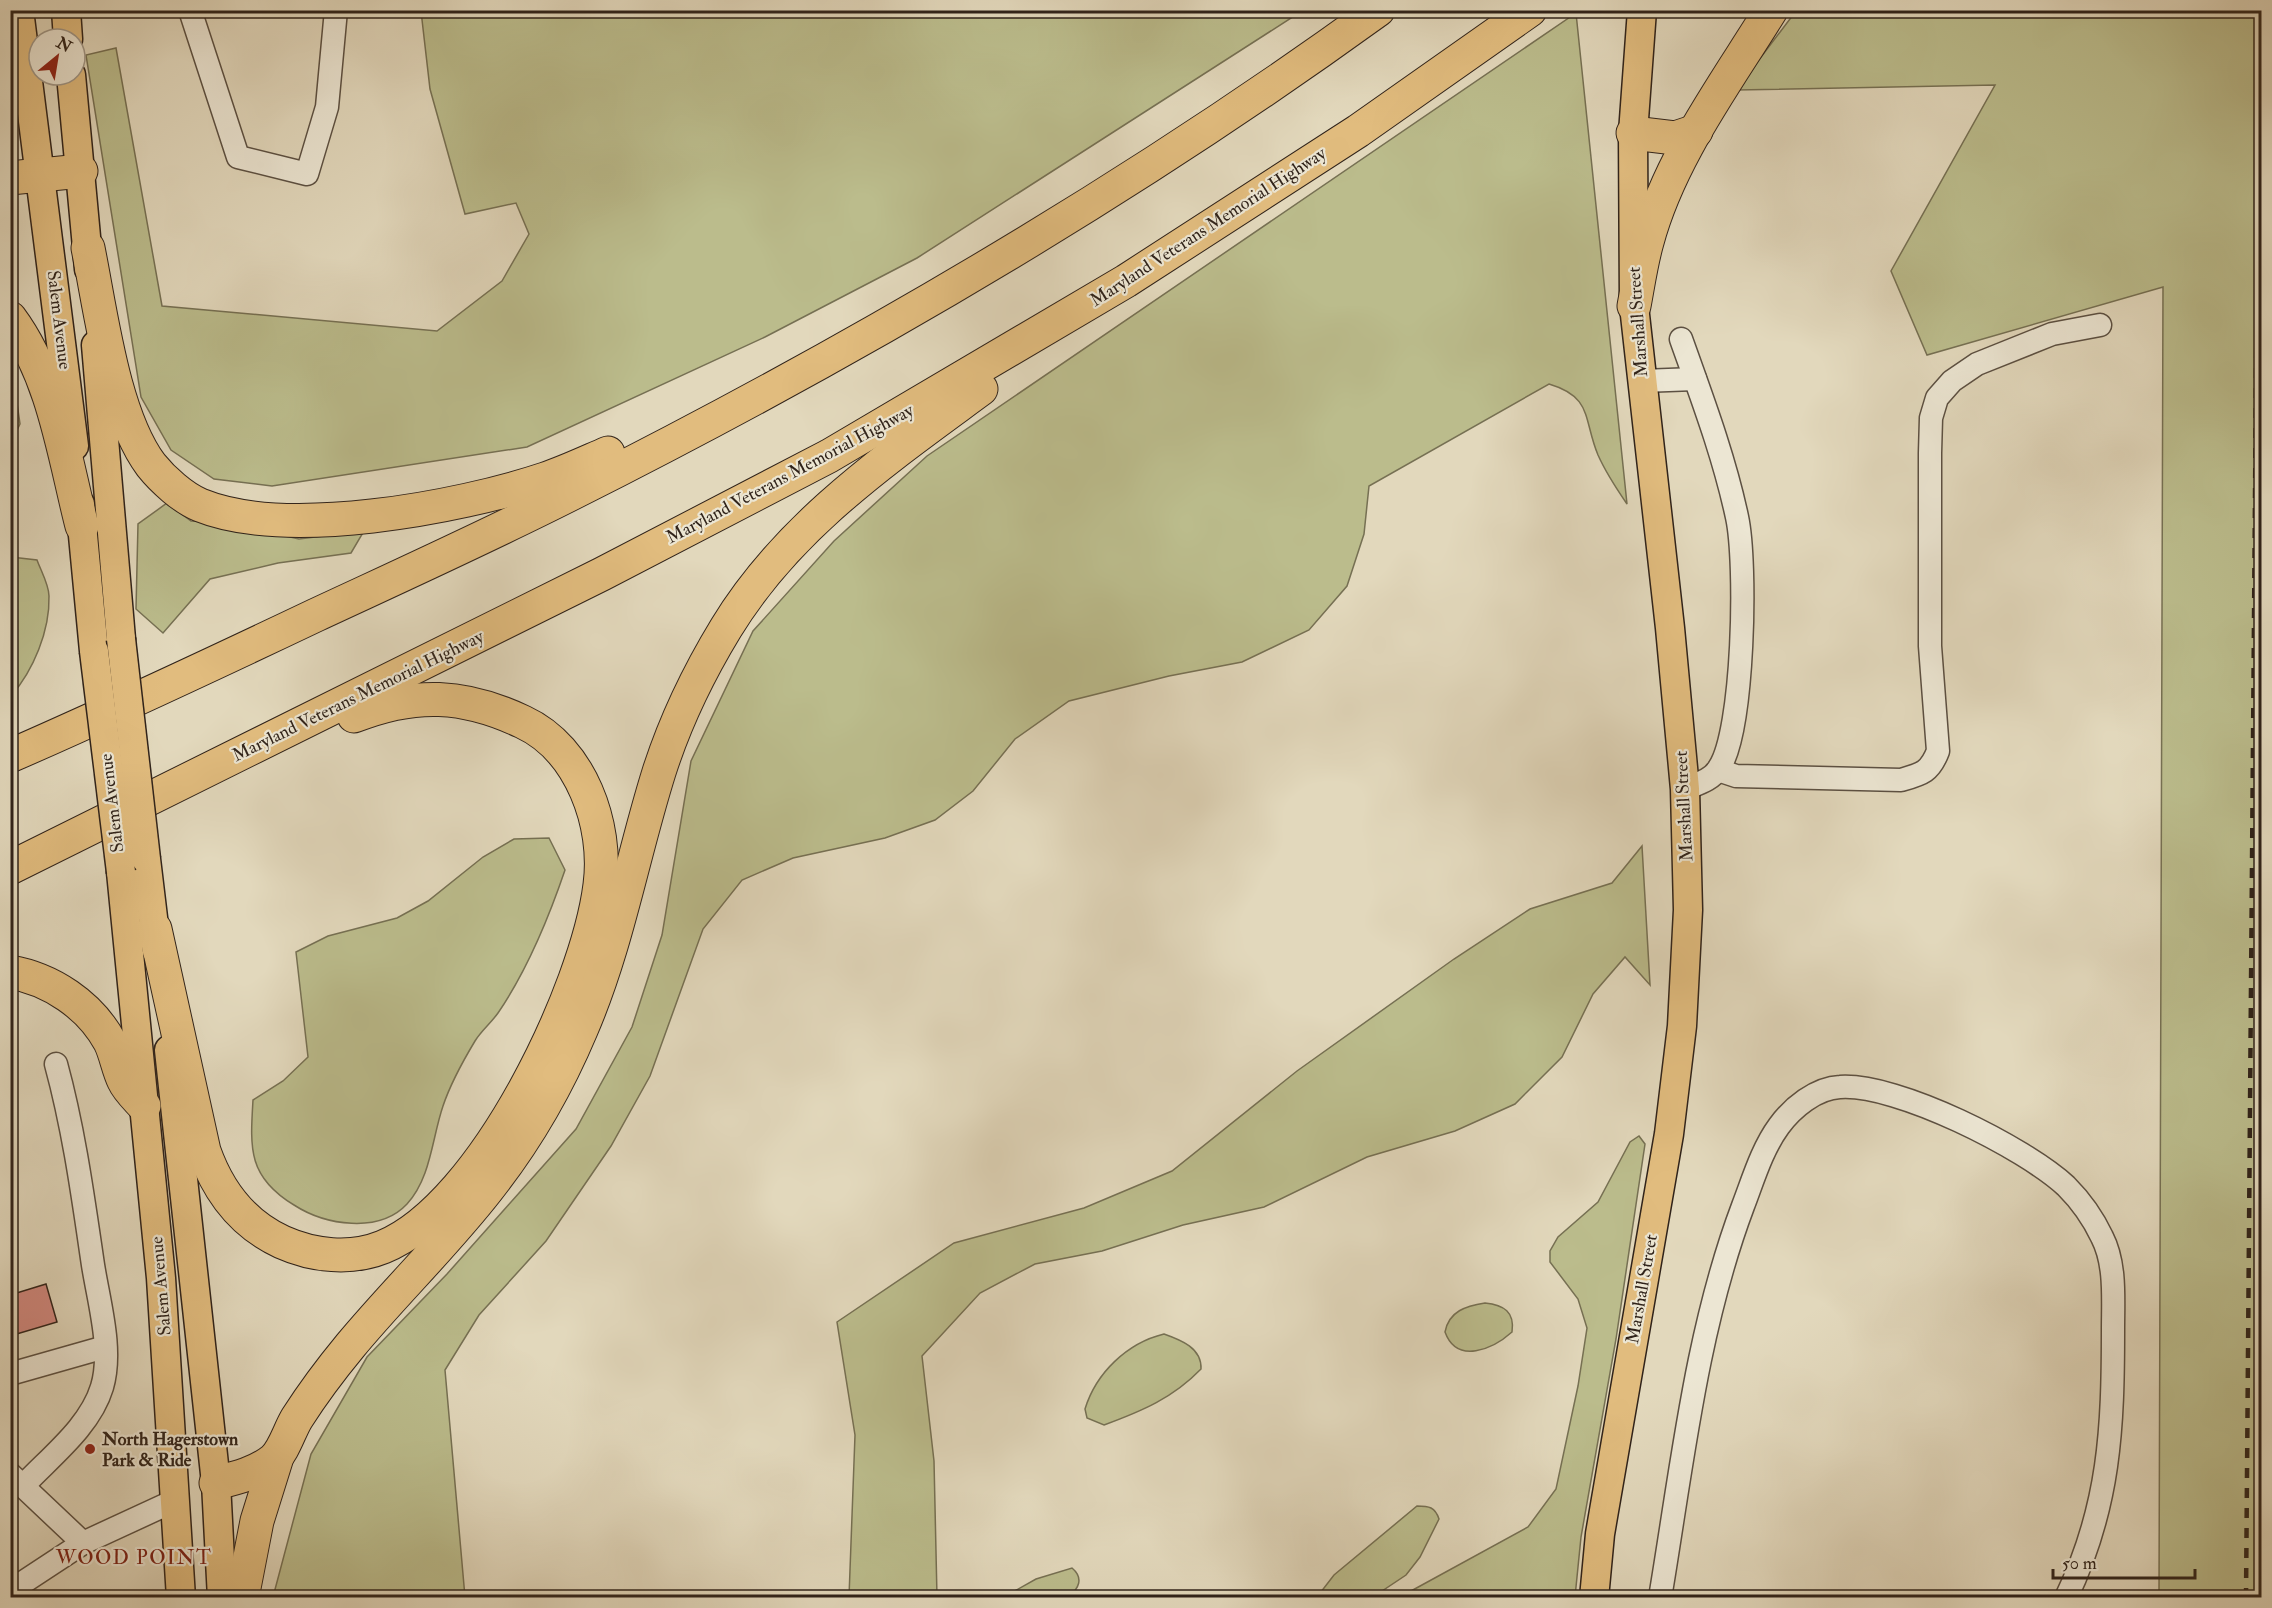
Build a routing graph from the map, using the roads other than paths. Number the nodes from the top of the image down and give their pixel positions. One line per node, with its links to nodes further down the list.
1 (19, 10): 14 (main road, Salem Avenue)
2 (66, 10): 9 (main road)
3 (190, 10): 4 (street)
4 (336, 10)
5 (1378, 10): 21 (highway)
6 (1530, 10): 16 (highway, Maryland Veterans Memorial Highway)
7 (1642, 10): 12 (main road, Marshall Street)
8 (1771, 10): 11 (highway)
9 (67, 27)
10 (72, 87): 13 (main road, Salem Avenue)
11 (1696, 131): 12 (highway); 17 (highway)
12 (1633, 133): 17 (main road, Marshall Street)
13 (81, 171): 14 (highway); 15 (main road, Salem Avenue)
14 (26, 176): 24 (main road, Salem Avenue)
15 (88, 248): 21 (highway); 32 (main road, Salem Avenue, bridge)
16 (1126, 281): 29 (highway, Maryland Veterans Memorial Highway); 38 (highway)
17 (1634, 306): 23 (main road, Marshall Street)
18 (10, 318): 24 (highway)
19 (2100, 325): 28 (street)
20 (1681, 339): 22 (street)
21 (793, 377): 25 (highway)
22 (1695, 379): 23 (street); 28 (street)
23 (1642, 381): 30 (main road, Marshall Street)
24 (82, 526): 35 (main road, Salem Avenue, bridge)
25 (85, 724): 26 (highway); 27 (highway)
26 (10, 747)
27 (10, 756)
28 (1718, 770): 30 (street)
29 (171, 789): 31 (highway, Maryland Veterans Memorial Highway); 32 (highway)
30 (1685, 789): 47 (main road, Marshall Street)
31 (10, 868)
32 (155, 929): 40 (main road, Salem Avenue)
33 (10, 972): 35 (highway)
34 (56, 1064): 36 (street)
35 (144, 1106): 41 (main road, Salem Avenue)
36 (105, 1347): 37 (street); 39 (street)
37 (10, 1374)
38 (277, 1457): 40 (highway); 46 (highway)
39 (17, 1480): 42 (street)
40 (216, 1483): 41 (main road); 45 (main road, Salem Avenue)
41 (176, 1500): 42 (street); 44 (main road, Salem Avenue)
42 (83, 1543): 43 (street)
43 (10, 1591)
44 (181, 1598)
45 (222, 1598)
46 (242, 1598)
47 (1594, 1598)
48 (1660, 1598): 49 (street)
49 (2067, 1598)

